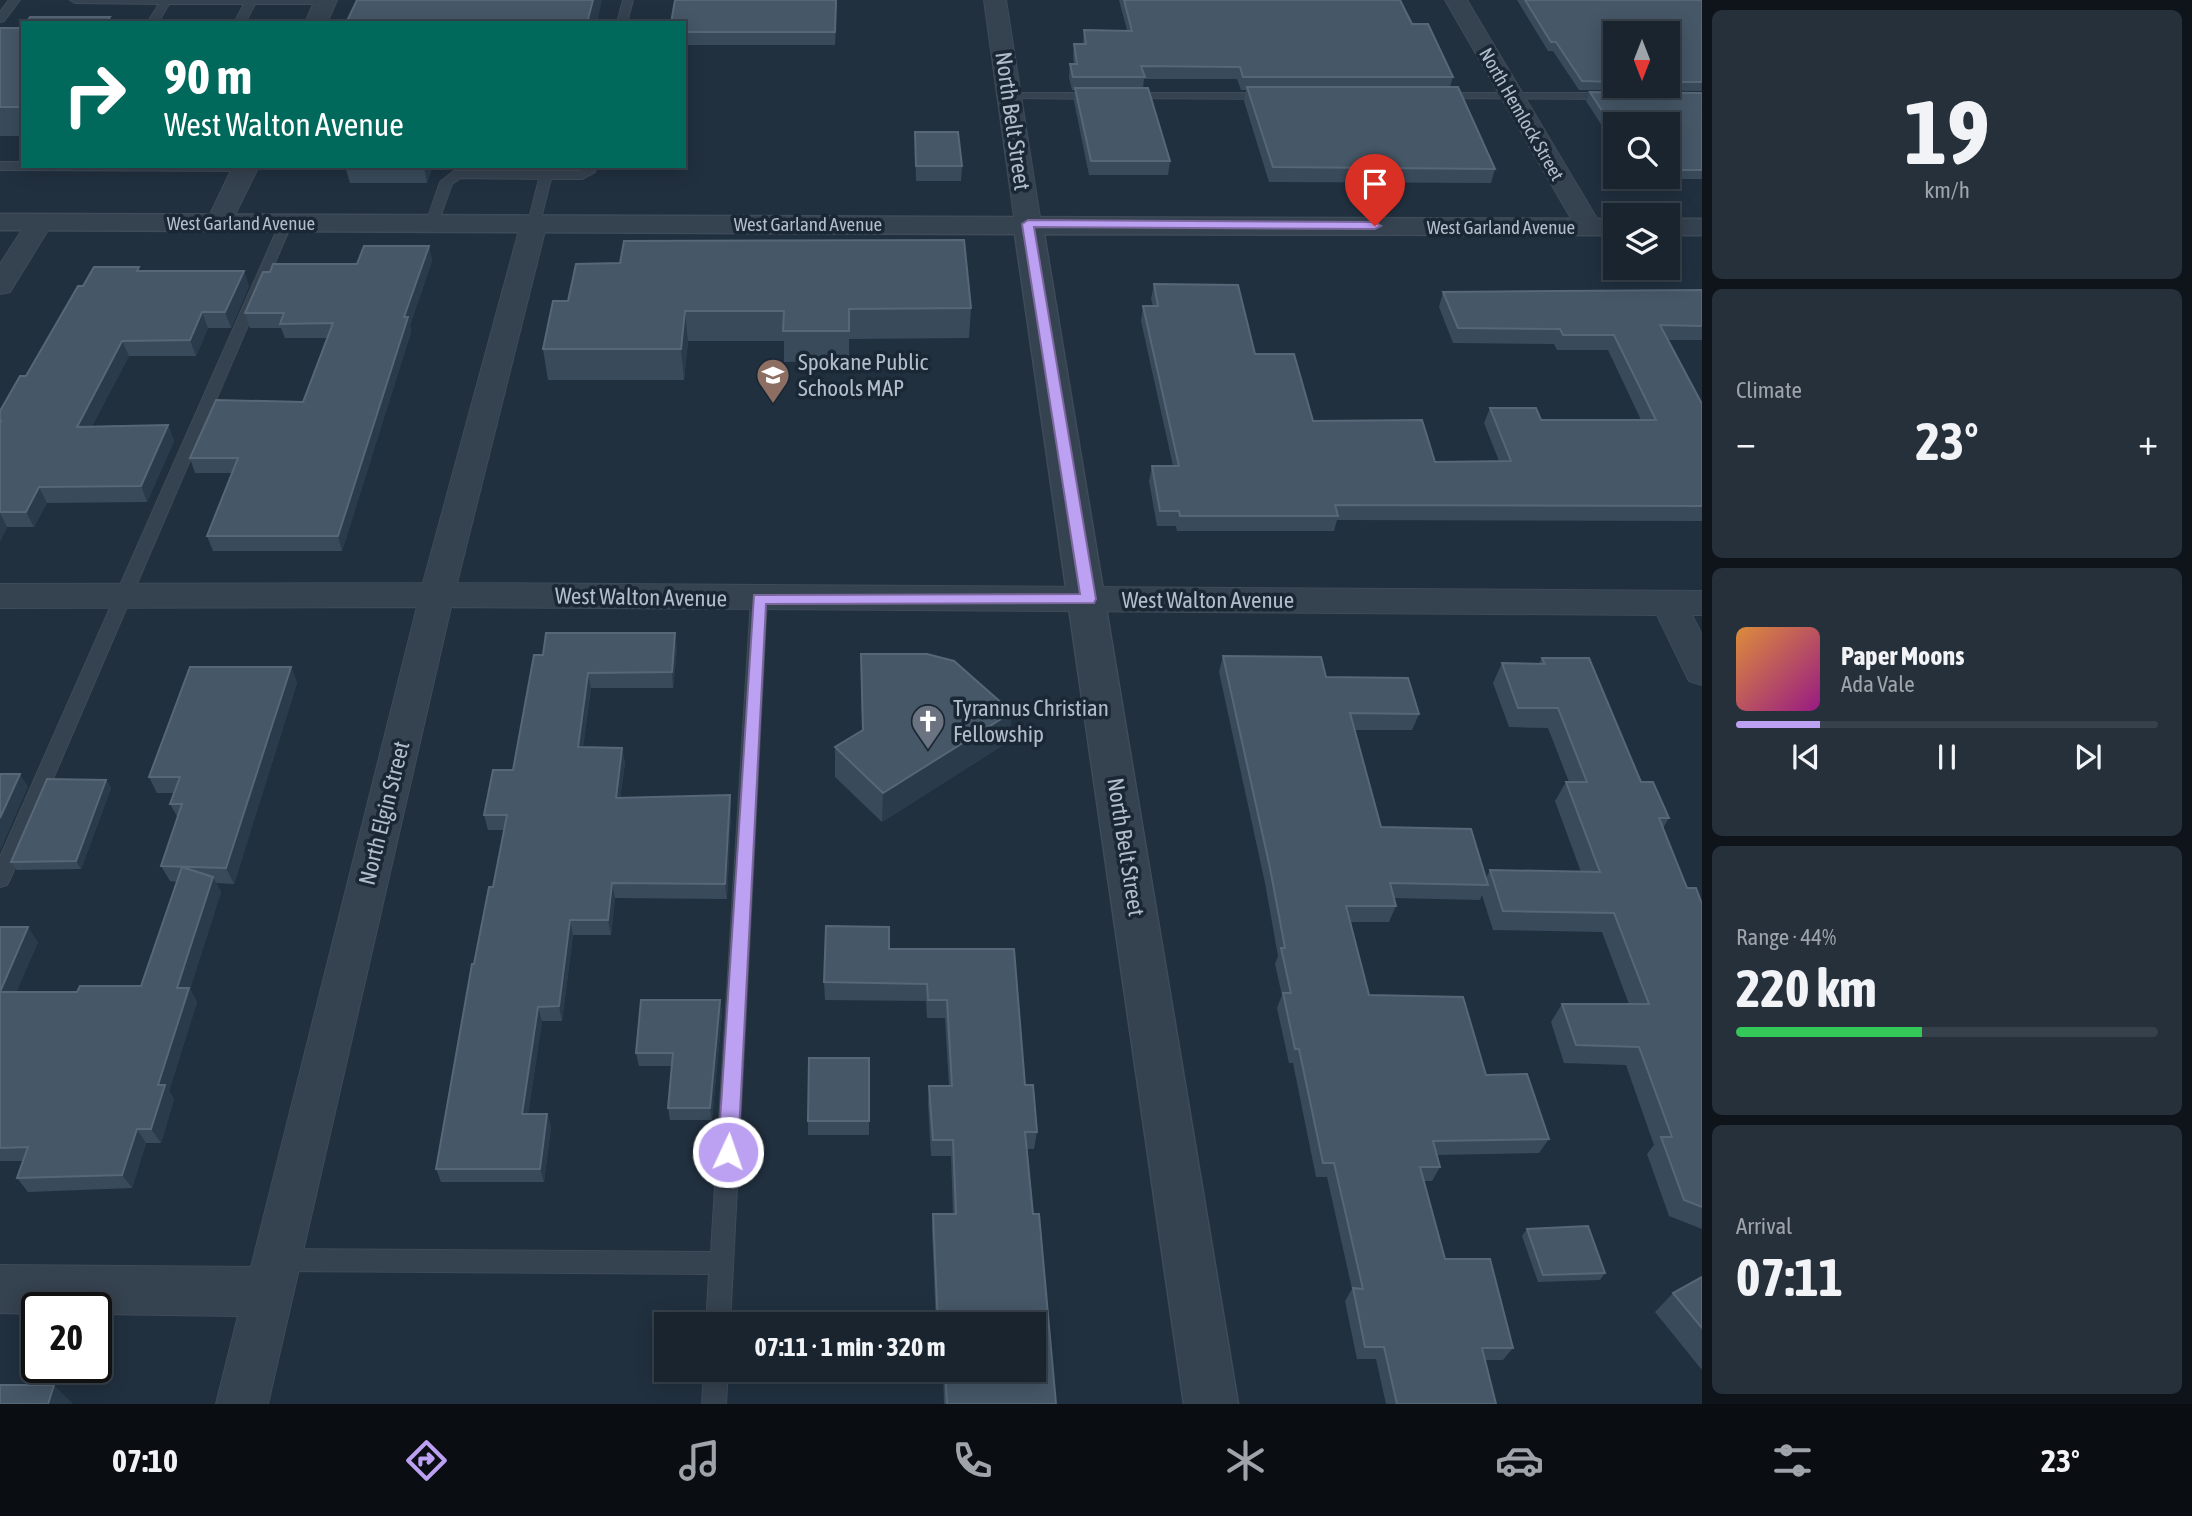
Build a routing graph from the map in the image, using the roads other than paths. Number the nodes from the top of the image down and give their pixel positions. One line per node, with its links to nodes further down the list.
1 (15, 0): 9 (lane)
2 (75, 0): 3 (lane)
3 (166, 0): 7 (lane); 10 (lane)
4 (628, 0): 13 (lane)
5 (995, 0): 14 (street, North Belt Street)
6 (1456, 0): 19 (street, North Hemlock Street)
7 (251, 1): 8 (lane); 11 (lane)
8 (326, 1): 12 (street)
9 (0, 19)
10 (153, 21)
11 (240, 21)
12 (317, 21)
13 (623, 21)
14 (1010, 96): 15 (lane); 33 (street, North Belt Street)
15 (1108, 96)
16 (1122, 96): 17 (lane)
17 (1275, 96)
18 (1428, 96): 19 (lane)
19 (1512, 96): 20 (lane); 34 (street, North Hemlock Street)
20 (1603, 96)
21 (0, 166): 22 (lane)
22 (21, 166)
23 (246, 168): 29 (street)
24 (590, 168): 26 (lane)
25 (501, 170): 26 (lane); 31 (lane)
26 (546, 175): 32 (lane)
27 (0, 222): 28 (street, West Garland Avenue)
28 (40, 222): 29 (street, West Garland Avenue); 37 (street)
29 (219, 223): 30 (street, West Garland Avenue)
30 (286, 223): 31 (street, West Garland Avenue); 40 (lane)
31 (432, 223): 32 (street, West Garland Avenue)
32 (534, 223): 33 (street, West Garland Avenue); 38 (street, North Elgin Street)
33 (1028, 224): 34 (street, West Garland Avenue); 42 (street, North Belt Street)
34 (1602, 227)
35 (1680, 227): 36 (street)
36 (1702, 228)
37 (0, 286)
38 (437, 595): 40 (street, West Walton Avenue); 41 (street, West Walton Avenue); 47 (street, North Elgin Street)
39 (0, 596): 40 (street, West Walton Avenue)
40 (123, 596): 45 (lane)
41 (759, 598): 42 (street, West Walton Avenue); 46 (lane)
42 (1088, 599): 43 (street, West Walton Avenue); 53 (street, North Belt Street)
43 (1686, 603): 44 (street)
44 (1702, 672)
45 (0, 879)
46 (722, 1263): 47 (lane); 49 (lane)
47 (273, 1276): 48 (street); 51 (street, North Elgin Street)
48 (0, 1289)
49 (719, 1312)
50 (715, 1382): 52 (lane)
51 (242, 1404)
52 (714, 1404)
53 (1210, 1404)

